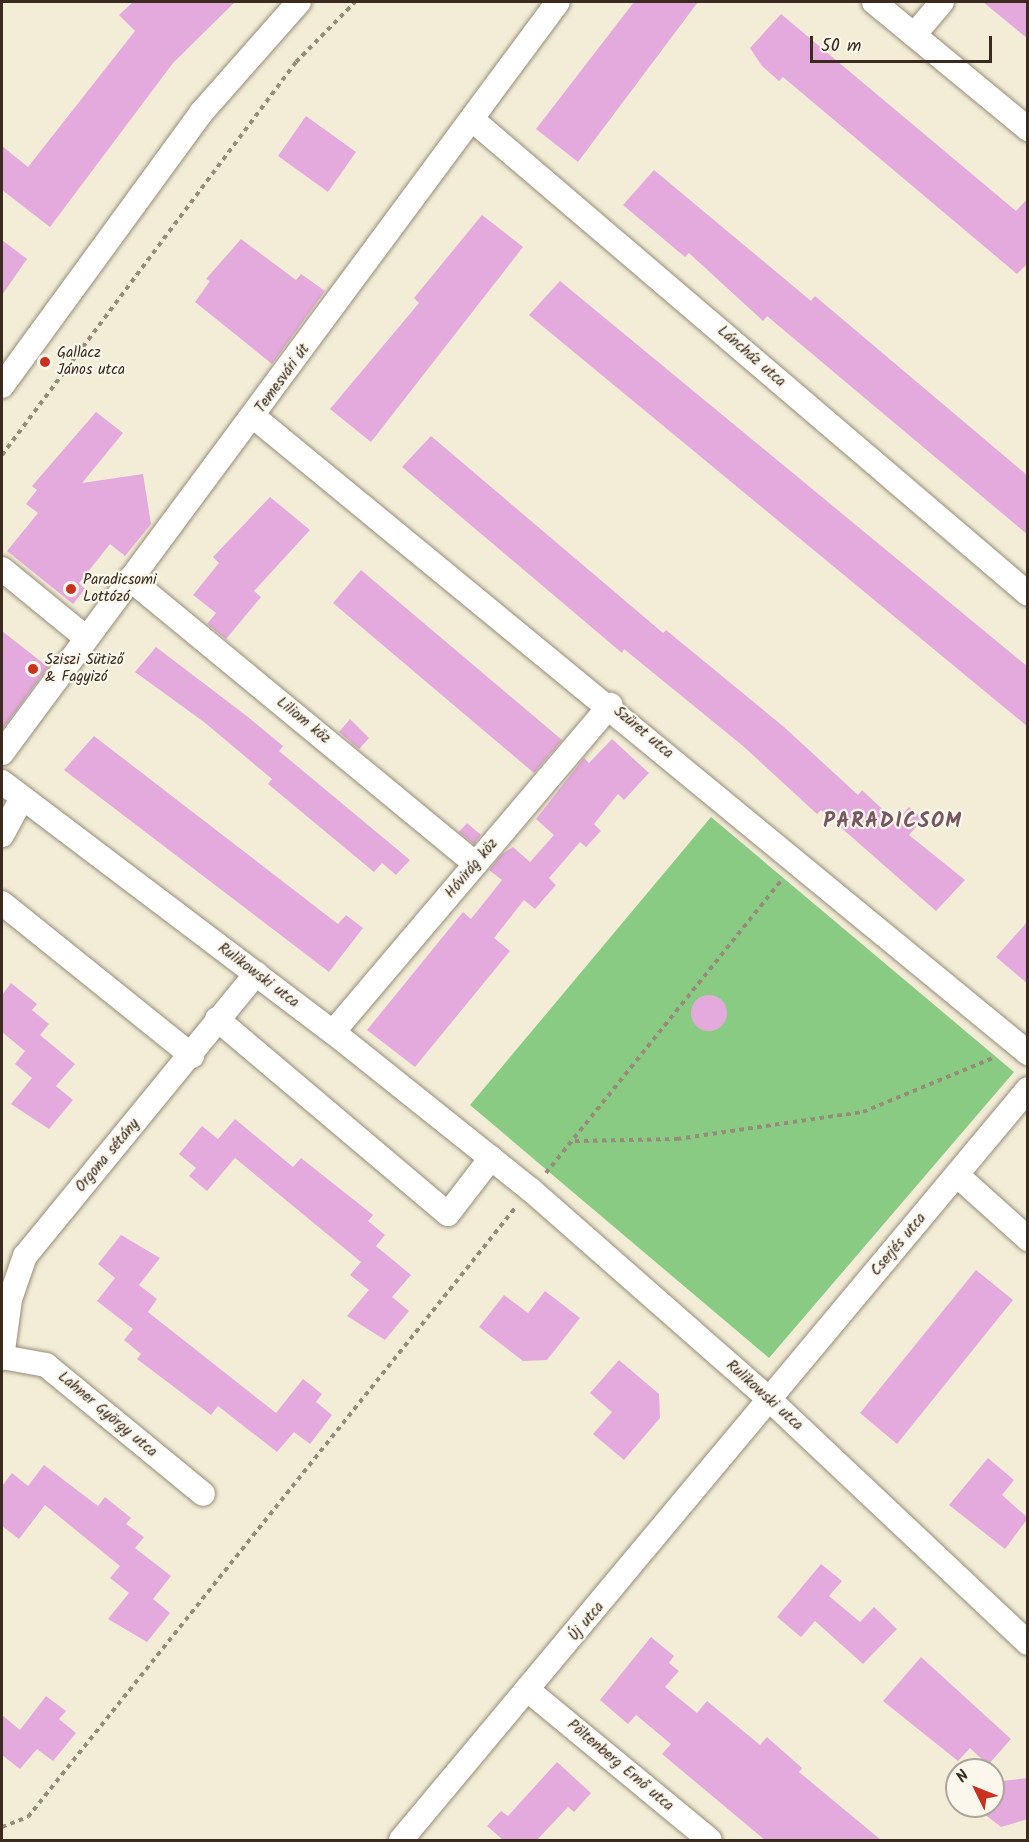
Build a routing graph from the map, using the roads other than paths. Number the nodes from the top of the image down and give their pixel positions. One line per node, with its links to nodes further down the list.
1 (299, 2): 8 (street)
2 (558, 2): 6 (street, Temesvári út)
3 (874, 2): 5 (street)
4 (942, 2): 5 (street)
5 (914, 35): 7 (street)
6 (474, 121): 9 (street, Temesvári út); 12 (street, Láncház utca)
7 (1028, 129)
8 (2, 386)
9 (255, 417): 11 (street, Temesvári út); 14 (street, Szüret utca)
10 (2, 570): 13 (street)
11 (130, 579): 13 (street, Temesvári út); 19 (street, Liliom köz)
12 (1028, 594)
13 (85, 637): 15 (street, Temesvári út)
14 (610, 705): 19 (street, Hóvirág köz); 24 (street, Szüret utca)
15 (2, 753)
16 (2, 782): 17 (street, Rulikowski utca)
17 (22, 798): 18 (street); 21 (street, Rulikowski utca)
18 (2, 836)
19 (476, 864): 23 (street, Hóvirág köz)
20 (2, 903): 25 (street)
21 (256, 974): 22 (street, Orgona sétány); 23 (street, Rulikowski utca)
22 (217, 1019): 25 (street, Orgona sétány); 27 (street)
23 (333, 1032): 27 (street, Rulikowski utca)
24 (1024, 1050)
25 (192, 1056): 30 (street, Orgona sétány)
26 (1028, 1089): 28 (street, Cserjés utca)
27 (491, 1158): 31 (street, Rulikowski utca)
28 (957, 1175): 29 (street); 31 (street, Cserjés utca)
29 (1028, 1239)
30 (2, 1358): 32 (street, Lahner György utca)
31 (770, 1400): 33 (street, Rulikowski utca); 34 (street, Új utca)
32 (202, 1494)
33 (1028, 1643)
34 (530, 1691): 35 (street, Új utca); 36 (street, Pöltenberg Ernő utca)
35 (401, 1840)
36 (710, 1840)

